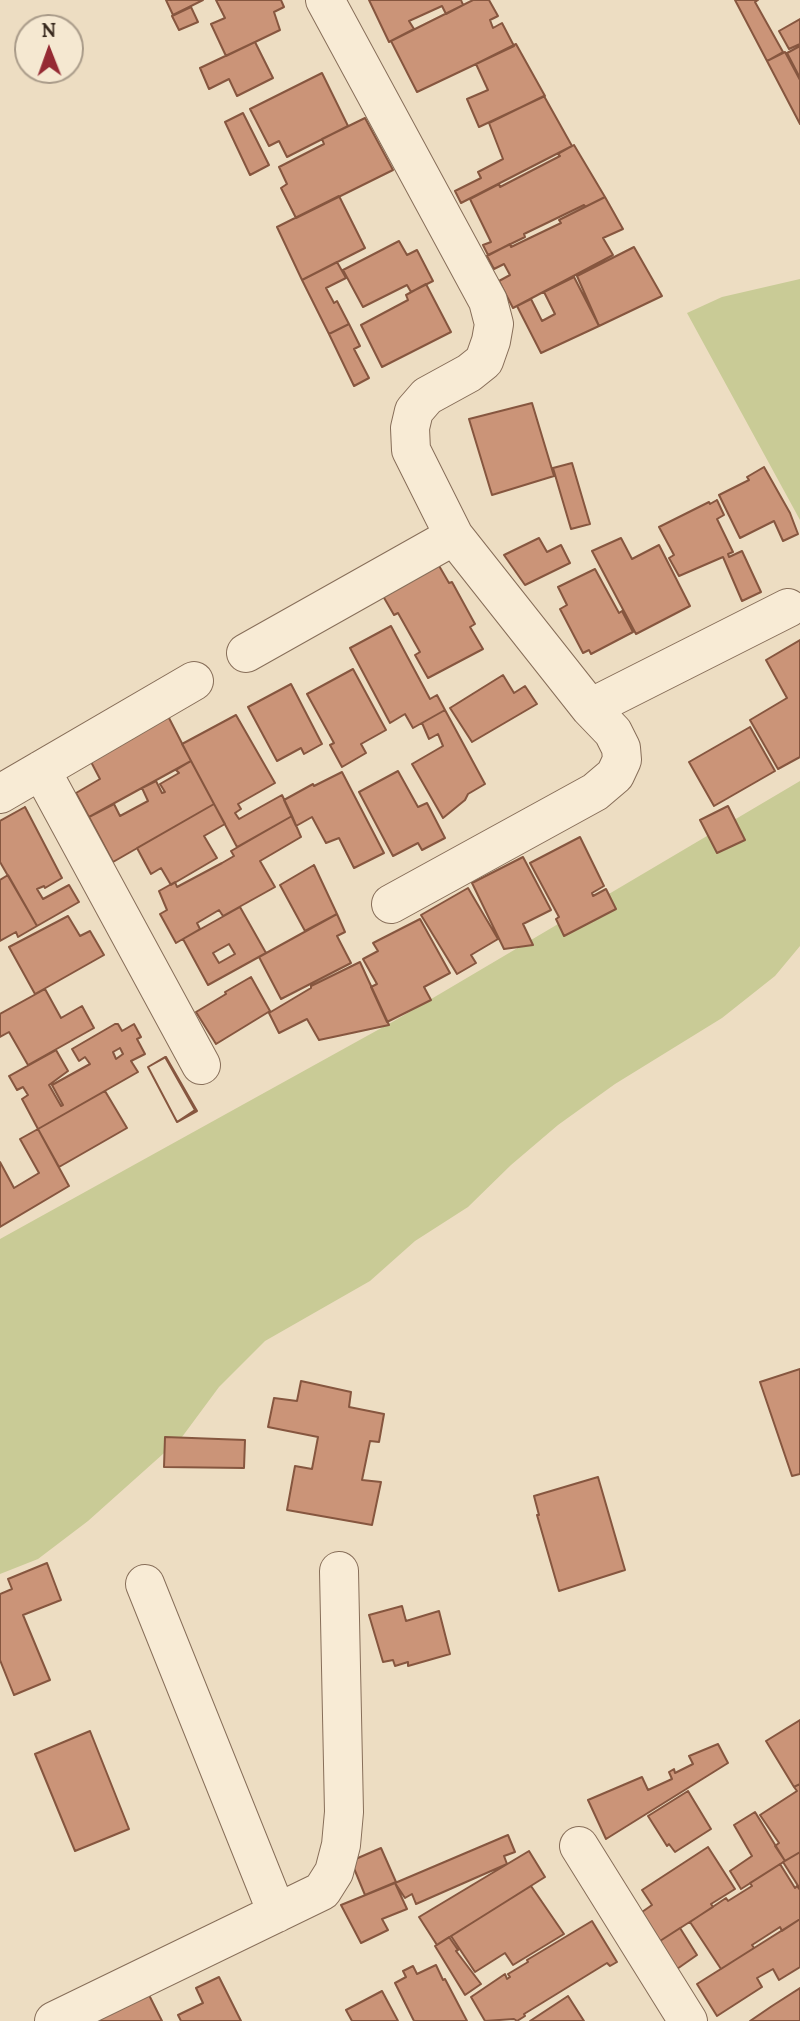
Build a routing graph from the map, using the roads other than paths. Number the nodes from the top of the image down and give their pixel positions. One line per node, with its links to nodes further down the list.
1 (325, 0): 2 (street)
2 (454, 536): 4 (street); 6 (street)
3 (788, 608): 6 (street)
4 (246, 653)
5 (194, 681): 7 (street)
6 (590, 708): 9 (street)
7 (41, 771): 8 (street); 10 (street)
8 (0, 794)
9 (391, 904)
10 (201, 1065)
11 (339, 1571): 14 (street)
12 (145, 1584): 14 (street)
13 (579, 1846): 16 (street)
14 (277, 1913): 15 (street)
15 (54, 2021)
16 (688, 2021)

